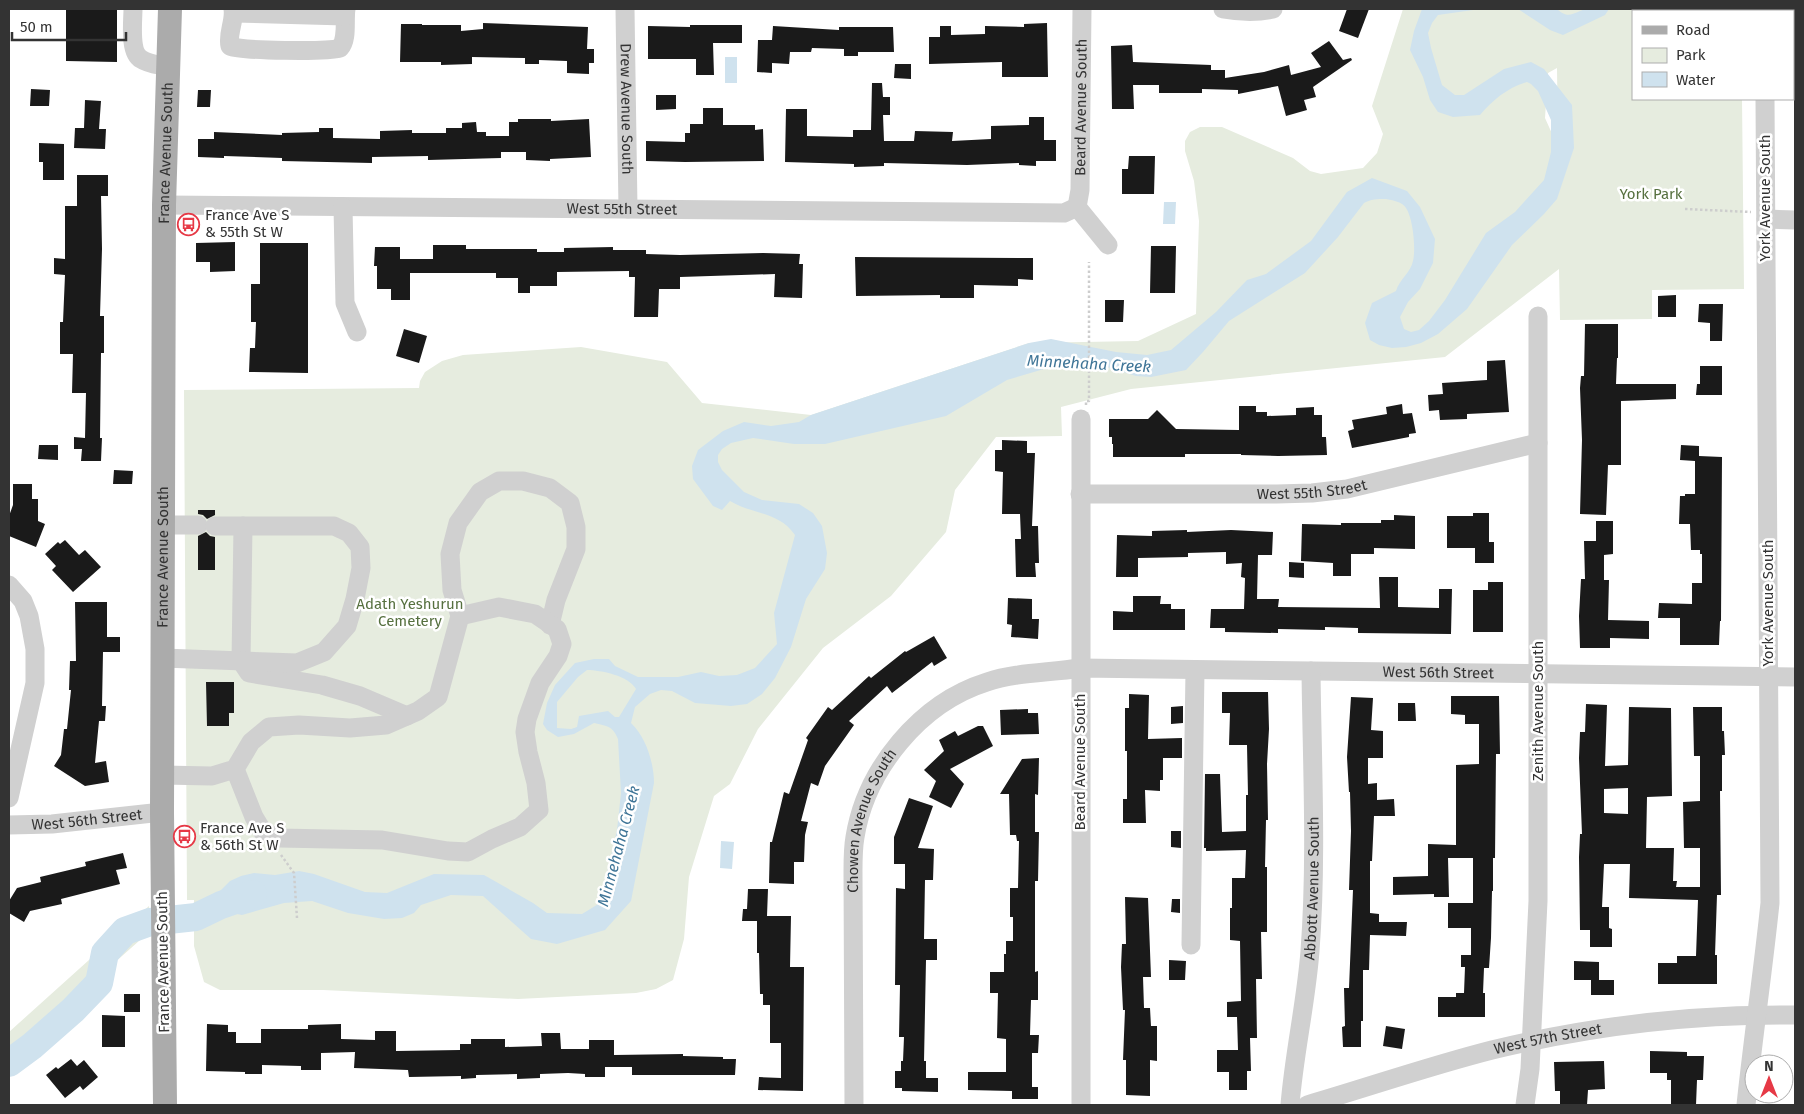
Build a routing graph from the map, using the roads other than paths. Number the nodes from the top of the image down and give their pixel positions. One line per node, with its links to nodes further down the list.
1 (133, 9): 9 (street)
2 (170, 9): 9 (main road, France Avenue South)
3 (625, 9): 14 (street, Drew Avenue South)
4 (1082, 9): 12 (street, Beard Avenue South)
5 (1223, 9): 6 (street)
6 (1273, 9)
7 (234, 11): 8 (street); 8 (street)
8 (346, 12)
9 (168, 67): 11 (main road, France Avenue South)
10 (1765, 100): 15 (street, York Avenue South)
11 (164, 205): 13 (street, West 55th Street); 23 (main road, France Avenue South)
12 (1077, 206): 14 (street, West 55th Street); 17 (street)
13 (343, 207): 14 (street, West 55th Street); 19 (street)
14 (628, 208)
15 (1766, 219): 16 (street); 34 (street, York Avenue South)
16 (1795, 220)
17 (1108, 245)
18 (1538, 316): 21 (street, Zenith Avenue South)
19 (357, 332)
20 (1081, 419): 22 (street, Beard Avenue South)
21 (1538, 443): 22 (street, West 55th Street); 33 (street, Zenith Avenue South)
22 (1080, 494): 30 (street, Beard Avenue South)
23 (163, 525): 24 (street); 28 (main road, France Avenue South)
24 (243, 526): 29 (street); 29 (street)
25 (9, 585): 39 (street)
26 (460, 616): 27 (street); 27 (street); 36 (street)
27 (550, 625): 37 (street)
28 (163, 658): 29 (street); 38 (main road, France Avenue South)
29 (241, 661): 36 (street)
30 (1080, 668): 31 (street, West 56th Street); 47 (street, Chowen Avenue South); 48 (street, Beard Avenue South)
31 (1195, 670): 32 (street, West 56th Street); 42 (street)
32 (1311, 671): 33 (street, West 56th Street); 49 (street, Abbott Avenue South)
33 (1538, 674): 34 (street, West 56th Street); 45 (street, Zenith Avenue South)
34 (1768, 676): 35 (street, West 56th Street); 43 (street, York Avenue South)
35 (1795, 677)
36 (407, 716): 37 (street)
37 (235, 769): 38 (street)
38 (162, 775): 40 (main road, France Avenue South)
39 (9, 798)
40 (162, 812): 41 (street, West 56th Street); 46 (main road, France Avenue South)
41 (9, 825)
42 (1191, 945)
43 (1758, 1015): 44 (street, West 57th Street); 45 (street, West 57th Street); 52 (street, York Avenue South)
44 (1795, 1015)
45 (1531, 1042): 50 (street, West 57th Street); 51 (street, Zenith Avenue South)
46 (165, 1105)
47 (854, 1105)
48 (1081, 1105)
49 (1290, 1105)
50 (1307, 1105)
51 (1526, 1105)
52 (1746, 1105)

